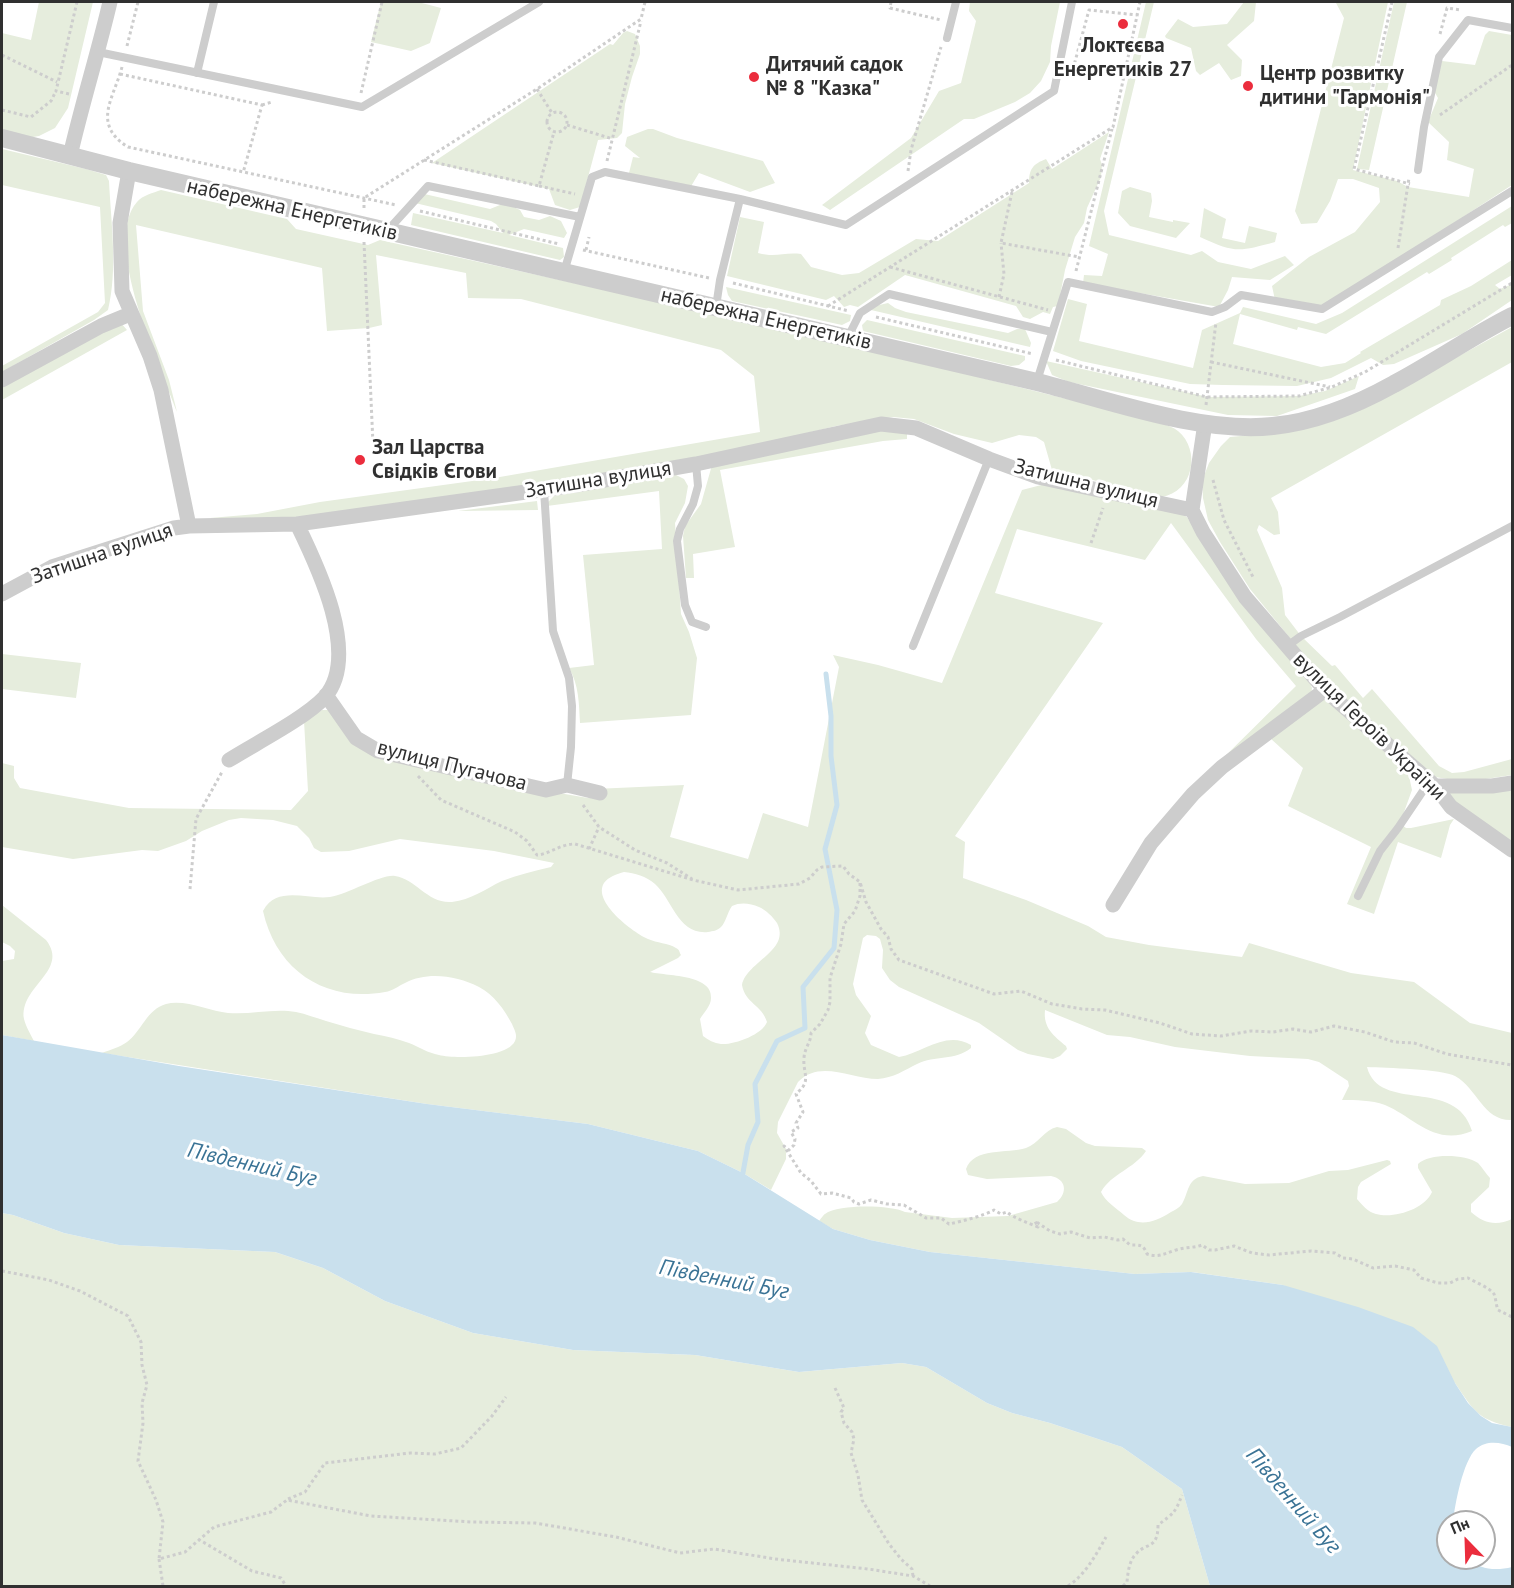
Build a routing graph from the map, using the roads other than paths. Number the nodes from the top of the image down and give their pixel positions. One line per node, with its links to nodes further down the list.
1 (110, 2): 8 (street)
2 (214, 2): 9 (lane)
3 (539, 2): 9 (lane)
4 (956, 2): 7 (lane)
5 (1072, 2): 15 (lane)
6 (1512, 28): 12 (lane)
7 (945, 41)
8 (98, 52): 9 (lane); 11 (street)
9 (197, 73)
10 (2, 138): 11 (street, набережна Енергетиків)
11 (70, 156): 13 (street, набережна Енергетиків)
12 (1418, 170)
13 (129, 171): 17 (street, набережна Енергетиків); 20 (street)
14 (1512, 191): 22 (lane)
15 (740, 199): 16 (lane); 19 (lane)
16 (580, 217): 17 (lane); 18 (lane)
17 (386, 232): 18 (street, набережна Енергетиків)
18 (563, 273): 19 (street, набережна Енергетиків)
19 (716, 307): 23 (street, набережна Енергетиків)
20 (130, 314): 24 (street); 32 (street)
21 (1512, 316): 26 (street, набережна Енергетиків)
22 (1052, 332): 23 (lane); 25 (lane)
23 (847, 339): 25 (street, набережна Енергетиків)
24 (2, 380)
25 (1036, 382): 26 (street, набережна Енергетиків)
26 (1205, 423): 30 (street)
27 (988, 459): 28 (street, Затишна вулиця); 30 (street, Затишна вулиця); 36 (lane)
28 (696, 464): 29 (street, Затишна вулиця); 35 (lane)
29 (544, 490): 31 (street, Затишна вулиця); 43 (lane)
30 (1192, 510): 37 (street, вулиця Героїв України)
31 (297, 524): 32 (street, Затишна вулиця); 39 (street)
32 (189, 526): 34 (street, Затишна вулиця)
33 (1512, 526): 37 (lane)
34 (2, 594)
35 (706, 627)
36 (913, 646)
37 (1286, 647): 38 (street, вулиця Героїв України)
38 (1325, 690): 42 (street, вулиця Героїв України); 47 (street)
39 (326, 695): 40 (street); 43 (street, вулиця Пугачова)
40 (229, 760)
41 (1512, 783): 42 (street)
42 (1432, 784): 45 (street, вулиця Героїв України); 46 (lane)
43 (567, 785): 44 (street, вулиця Пугачова)
44 (600, 793)
45 (1512, 850)
46 (1358, 896)
47 (1113, 904)

